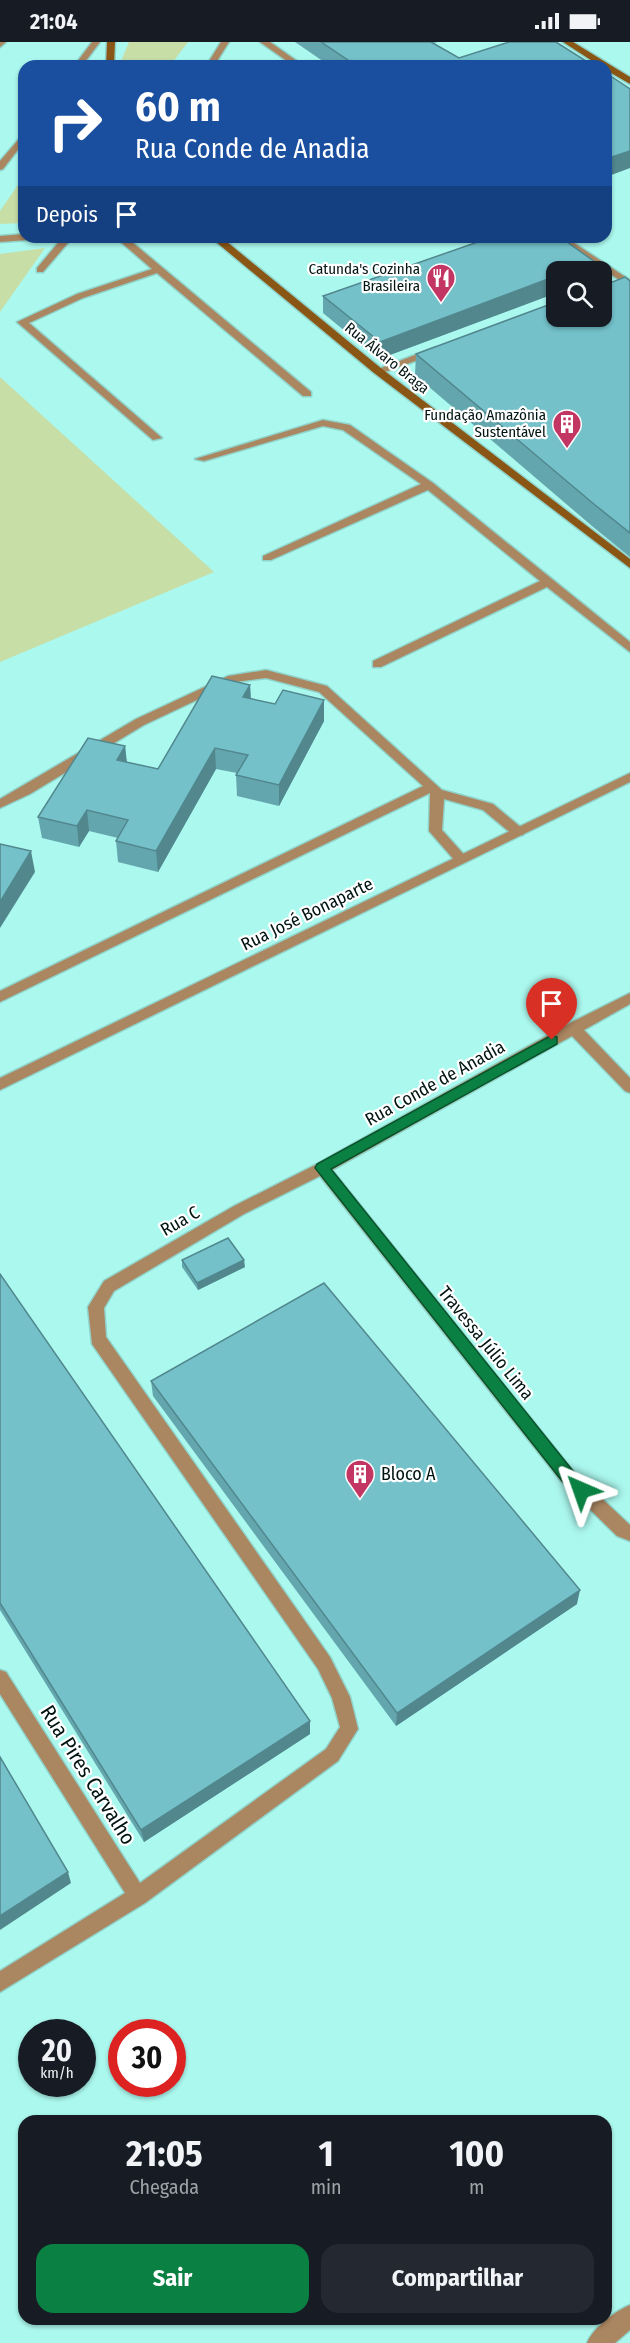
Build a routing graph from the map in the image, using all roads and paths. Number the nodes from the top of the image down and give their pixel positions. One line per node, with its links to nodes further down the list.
1 (96, 42): 6 (street)
2 (111, 42): 7 (main road)
3 (225, 42): 8 (street)
4 (264, 42): 9 (street)
5 (567, 42): 10 (main road)
6 (82, 60)
7 (110, 60)
8 (214, 60)
9 (291, 60)
10 (596, 60)
11 (612, 70): 12 (main road)
12 (630, 81)
13 (18, 144): 14 (street)
14 (0, 167)
15 (18, 238): 16 (street)
16 (0, 239)
17 (63, 243): 21 (street)
18 (127, 243): 22 (street)
19 (222, 243): 26 (main road, Rua Álvaro Braga)
20 (569, 243): 23 (street)
21 (40, 270)
22 (158, 270): 27 (street); 28 (street)
23 (628, 280): 24 (street)
24 (613, 284)
25 (445, 346): 26 (street)
26 (378, 371): 32 (main road, Rua Álvaro Braga)
27 (307, 394)
28 (157, 438)
29 (200, 459): 30 (street)
30 (429, 485): 31 (street); 33 (street)
31 (267, 558)
32 (630, 565)
33 (548, 582): 34 (street); 35 (street)
34 (630, 648)
35 (377, 664)
36 (630, 777): 39 (street, Rua José Bonaparte)
37 (435, 790): 38 (street); 39 (street); 40 (street); 41 (street)
38 (0, 804)
39 (518, 832): 40 (street, Rua José Bonaparte)
40 (461, 859): 44 (street, Rua José Bonaparte)
41 (0, 997)
42 (630, 998): 43 (street, Rua Conde de Anadia)
43 (573, 1028): 45 (street); 46 (street, Rua Conde de Anadia)
44 (0, 1084)
45 (630, 1087)
46 (322, 1168): 47 (street, Travessa Júlio Lima); 49 (street, Rua C)
47 (630, 1533)
48 (0, 1677): 49 (street, Rua Pires Carvalho)
49 (138, 1896): 50 (street)
50 (0, 1982)
51 (630, 2316): 52 (street)
52 (598, 2343)

